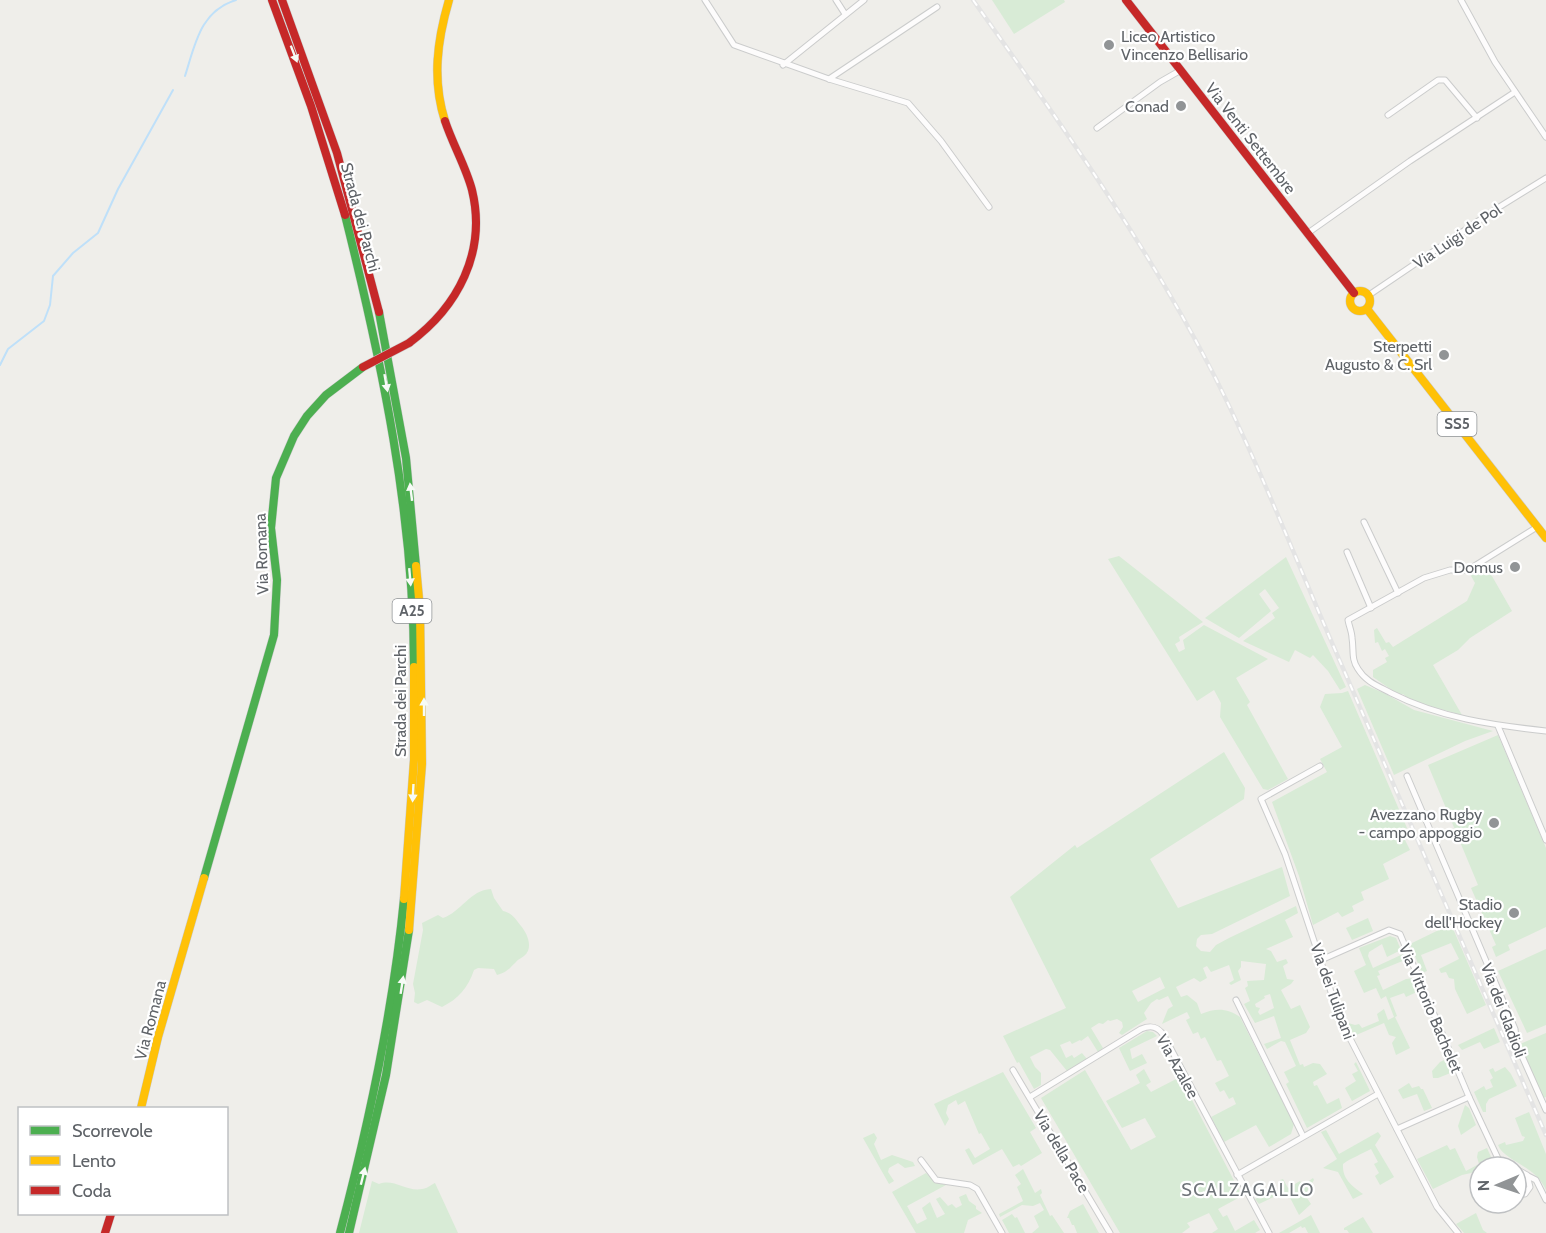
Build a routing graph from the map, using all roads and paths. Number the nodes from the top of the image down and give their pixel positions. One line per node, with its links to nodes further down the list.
1 (272, 0): 53 (main road, Strada dei Parchi / A25, one-way to 53)
2 (282, 0): 54 (main road, Strada dei Parchi / A25, one-way to 2)
3 (448, 0): 42 (main road, Via Romana, bridge)
4 (705, 0): 11 (street)
5 (836, 0): 10 (street)
6 (864, 0): 10 (street)
7 (1126, 0): 12 (main road, Via Venti Settembre / SS5)
8 (1461, 0): 14 (street)
9 (937, 6): 13 (street)
10 (845, 14): 11 (street)
11 (783, 65): 13 (street)
12 (1181, 70): 17 (street); 21 (main road, Via Venti Settembre / SS5)
13 (829, 79): 20 (street)
14 (1515, 92): 16 (street); 18 (street)
15 (1388, 115): 16 (street)
16 (1477, 118): 21 (street)
17 (1097, 128)
18 (1546, 137)
19 (1546, 178): 23 (street, Via Luigi de Pol)
20 (989, 207)
21 (1308, 233): 22 (main road, Via Venti Settembre / SS5)
22 (1354, 293): 23 (main road); 24 (main road, SS5)
23 (1369, 295): 24 (main road)
24 (1367, 309): 26 (main road, SS5)
25 (1364, 522): 29 (street)
26 (1537, 527): 27 (main road, SS5); 29 (street)
27 (1546, 538)
28 (1347, 552): 30 (street)
29 (1398, 593): 30 (street)
30 (1371, 608): 31 (street)
31 (1498, 726): 32 (street); 35 (street)
32 (1546, 731)
33 (1320, 766): 36 (street, Via dei Tulipani)
34 (1407, 776): 43 (street, Via dei Gladioli)
35 (1546, 840)
36 (1321, 960): 39 (street, Via dei Tulipani); 40 (street, Via Vittorio Bachelet)
37 (1236, 1000): 45 (street)
38 (1013, 1070): 41 (street, Via della Pace)
39 (1378, 1094): 44 (street, Via dei Tulipani); 45 (street)
40 (1469, 1096): 44 (street); 46 (street, Via Vittorio Bachelet)
41 (1030, 1097): 48 (street, Via Azalee); 56 (street, Via della Pace)
42 (141, 1107)
43 (1546, 1110)
44 (1397, 1129): 58 (street, Via dei Tulipani)
45 (1303, 1136): 48 (street)
46 (1496, 1155)
47 (921, 1160): 55 (street)
48 (1237, 1175): 57 (street, Via Azalee)
49 (1528, 1176): 50 (street)
50 (1546, 1200)
51 (111, 1215): 52 (main road)
52 (105, 1233)
53 (340, 1233)
54 (349, 1233)
55 (1002, 1233)
56 (1110, 1233)
57 (1269, 1233)
58 (1458, 1233)

